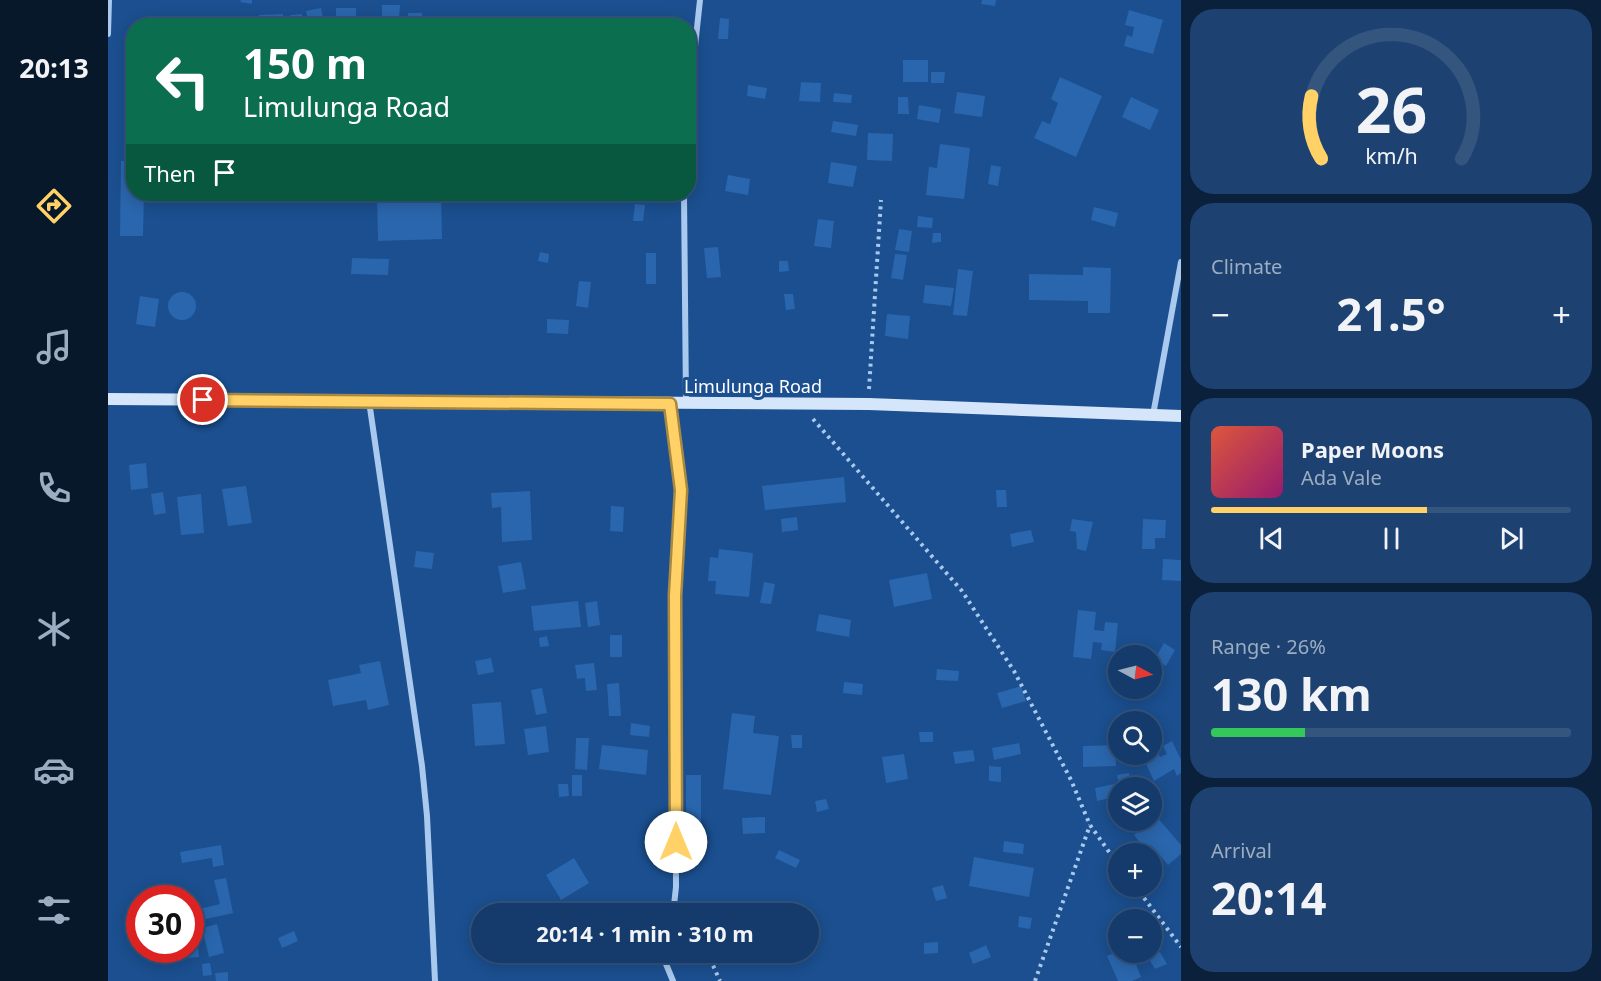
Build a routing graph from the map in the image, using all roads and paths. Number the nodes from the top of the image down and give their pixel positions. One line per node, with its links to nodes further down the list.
1 (110, 0): 3 (street)
2 (700, 0): 4 (street)
3 (108, 34)
4 (696, 37)
5 (880, 200): 13 (path)
6 (684, 201): 10 (street)
7 (1181, 262): 14 (street)
8 (108, 399): 9 (main road, Limulunga Road)
9 (369, 400): 11 (main road, Limulunga Road); 23 (street)
10 (686, 402): 11 (main road, Limulunga Road); 12 (main road, Limulunga Road)
11 (670, 404): 19 (street)
12 (801, 404): 13 (main road, Limulunga Road); 16 (path)
13 (869, 404): 14 (main road, Limulunga Road)
14 (1153, 416): 15 (main road, Limulunga Road)
15 (1181, 416)
16 (1090, 825): 17 (path); 26 (path)
17 (1108, 850)
18 (1143, 897): 20 (path)
19 (674, 903)
20 (1181, 947)
21 (666, 963): 24 (street)
22 (712, 963): 25 (path)
23 (435, 981)
24 (673, 981)
25 (720, 981)
26 (1035, 981)

